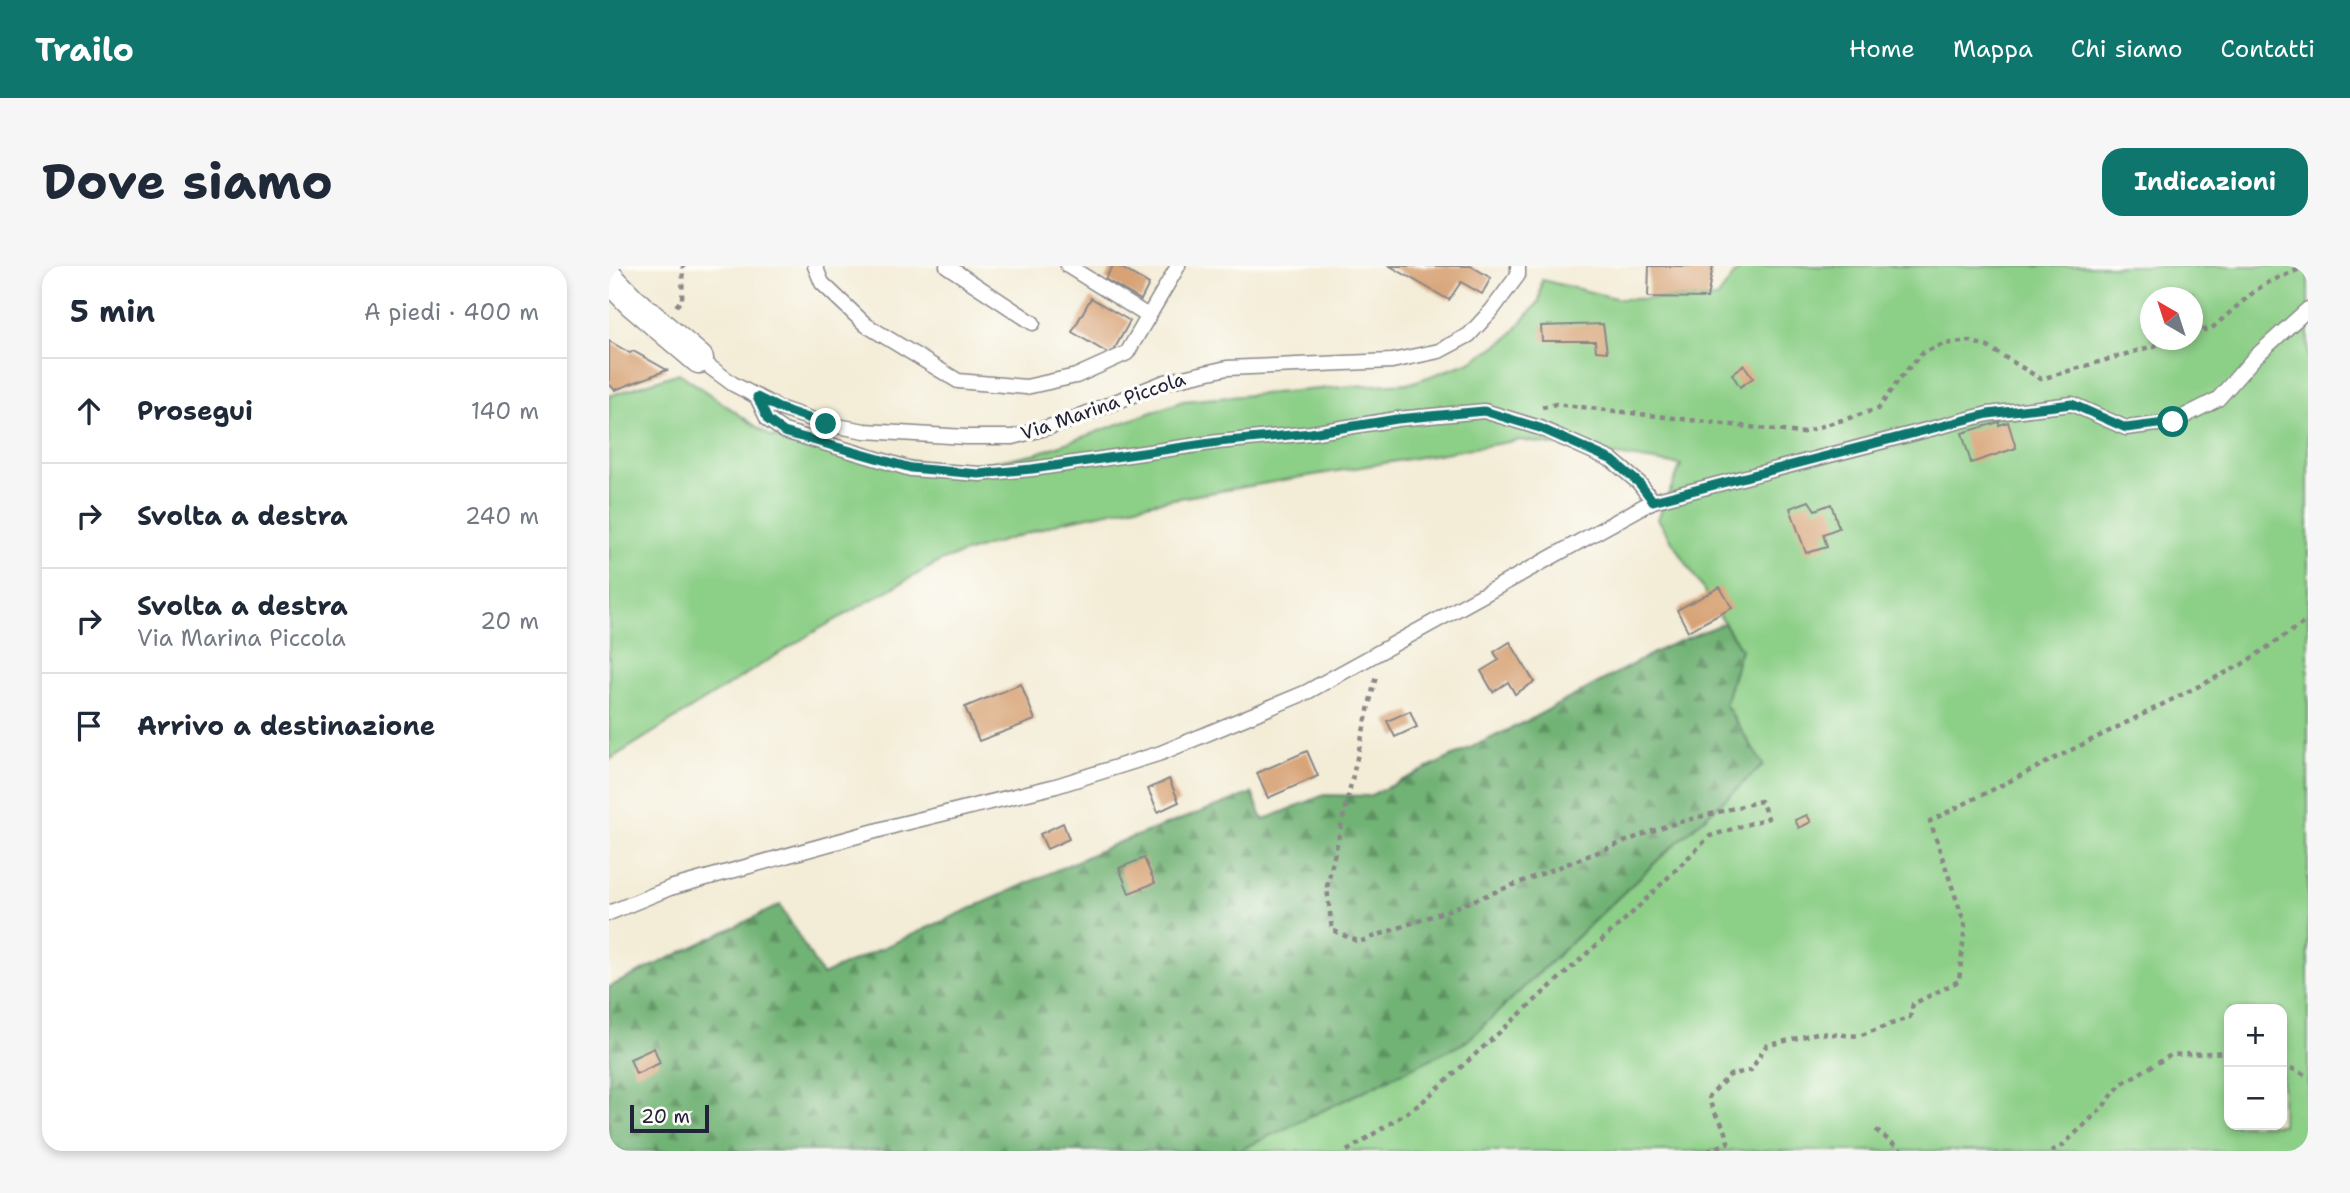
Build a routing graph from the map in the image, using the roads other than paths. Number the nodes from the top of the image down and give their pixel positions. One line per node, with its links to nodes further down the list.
1 (815, 266): 8 (lane, Via Marina Piccola)
2 (947, 266): 9 (lane)
3 (1068, 266): 8 (lane)
4 (1178, 266): 8 (lane, Via Marina Piccola)
5 (1518, 266): 11 (lane, Via Marina Piccola)
6 (609, 278): 10 (street, Via Marina Piccola)
7 (2308, 309): 12 (lane)
8 (1149, 316)
9 (1033, 323)
10 (699, 359): 11 (lane, Via Marina Piccola)
11 (757, 397): 12 (lane)
12 (1653, 501): 13 (lane)
13 (609, 913)

